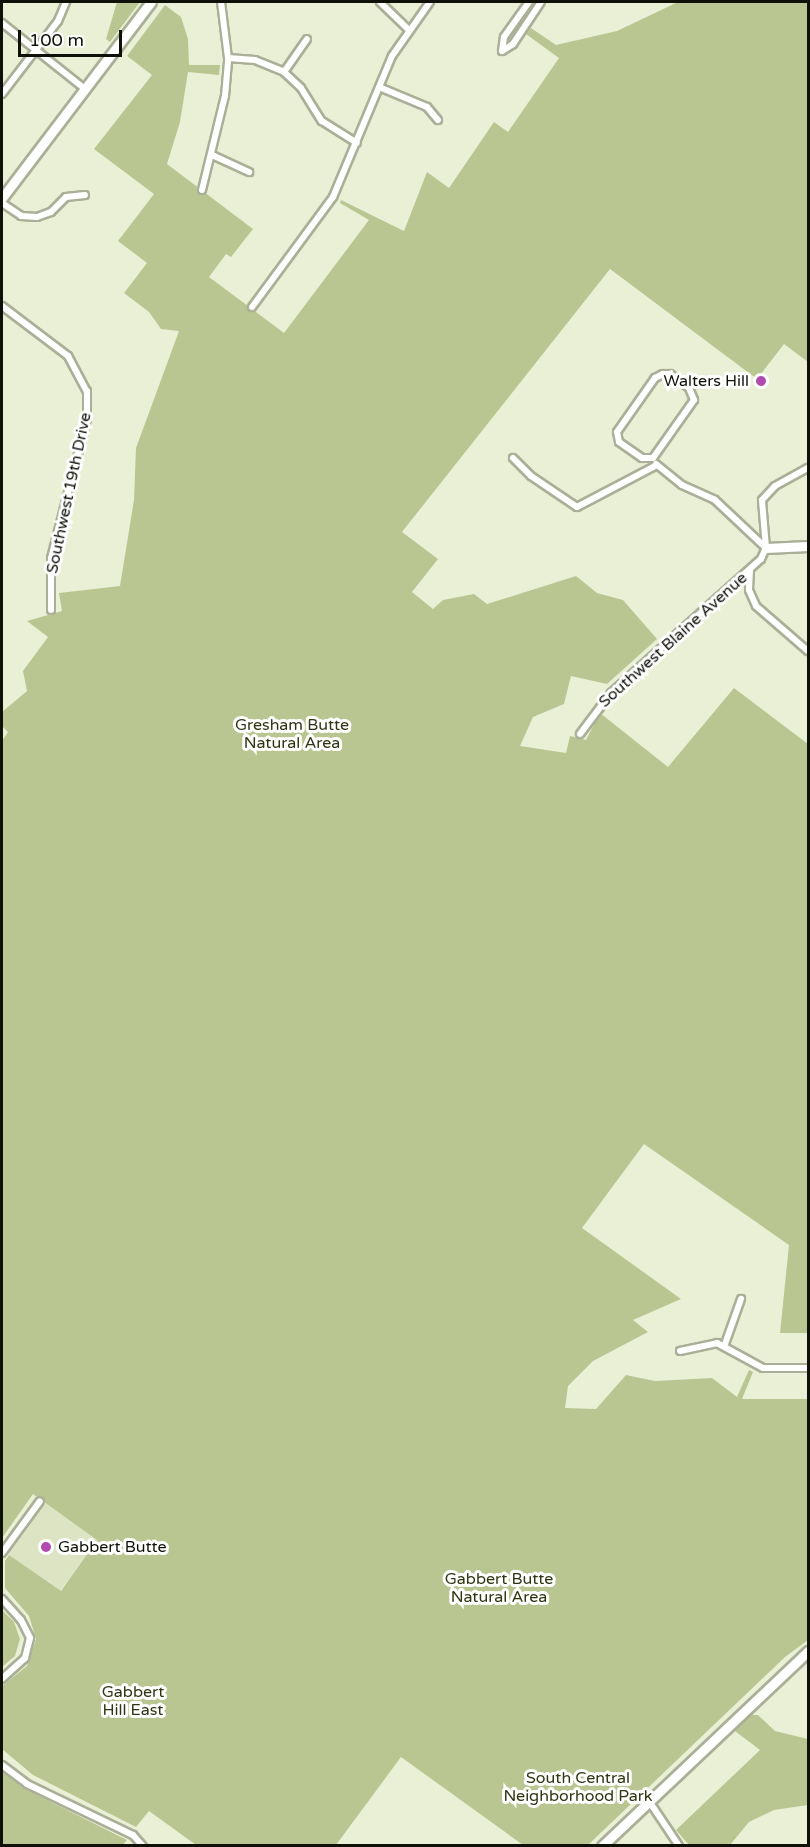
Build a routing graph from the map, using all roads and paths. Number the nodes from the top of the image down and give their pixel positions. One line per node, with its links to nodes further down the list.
1 (66, 2): 11 (street)
2 (151, 2): 15 (street)
3 (221, 2): 12 (street)
4 (380, 2): 9 (street)
5 (430, 2): 9 (street)
6 (529, 2): 7 (street)
7 (541, 2)
8 (2, 23): 11 (street)
9 (409, 30): 14 (street)
10 (307, 39): 13 (street)
11 (36, 50): 15 (street); 16 (street)
12 (228, 58): 13 (street); 19 (street)
13 (284, 72): 18 (street)
14 (379, 87): 17 (street); 18 (street)
15 (85, 89): 23 (street)
16 (2, 94)
17 (438, 120)
18 (357, 143): 26 (street)
19 (212, 155): 20 (street); 21 (street)
20 (249, 172)
21 (202, 190)
22 (85, 195): 24 (street)
23 (2, 198)
24 (2, 203)
25 (2, 306): 34 (street, Southwest 19th Drive)
26 (252, 308)
27 (513, 458): 29 (street)
28 (653, 458): 28 (street); 29 (street)
29 (657, 465): 32 (street)
30 (808, 468): 32 (street)
31 (808, 546): 32 (street)
32 (766, 548): 33 (street, Southwest Blaine Avenue)
33 (750, 570): 35 (street); 36 (street, Southwest Blaine Avenue)
34 (51, 610)
35 (808, 651)
36 (580, 734)
37 (741, 1299): 38 (street)
38 (725, 1344): 39 (street); 40 (street)
39 (680, 1351)
40 (808, 1368)
41 (40, 1501): 42 (street)
42 (2, 1553)
43 (2, 1599): 45 (street)
44 (808, 1651): 47 (street)
45 (2, 1679)
46 (2, 1765): 48 (street)
47 (649, 1801): 49 (street); 50 (street)
48 (143, 1845)
49 (602, 1845)
50 (679, 1845)

